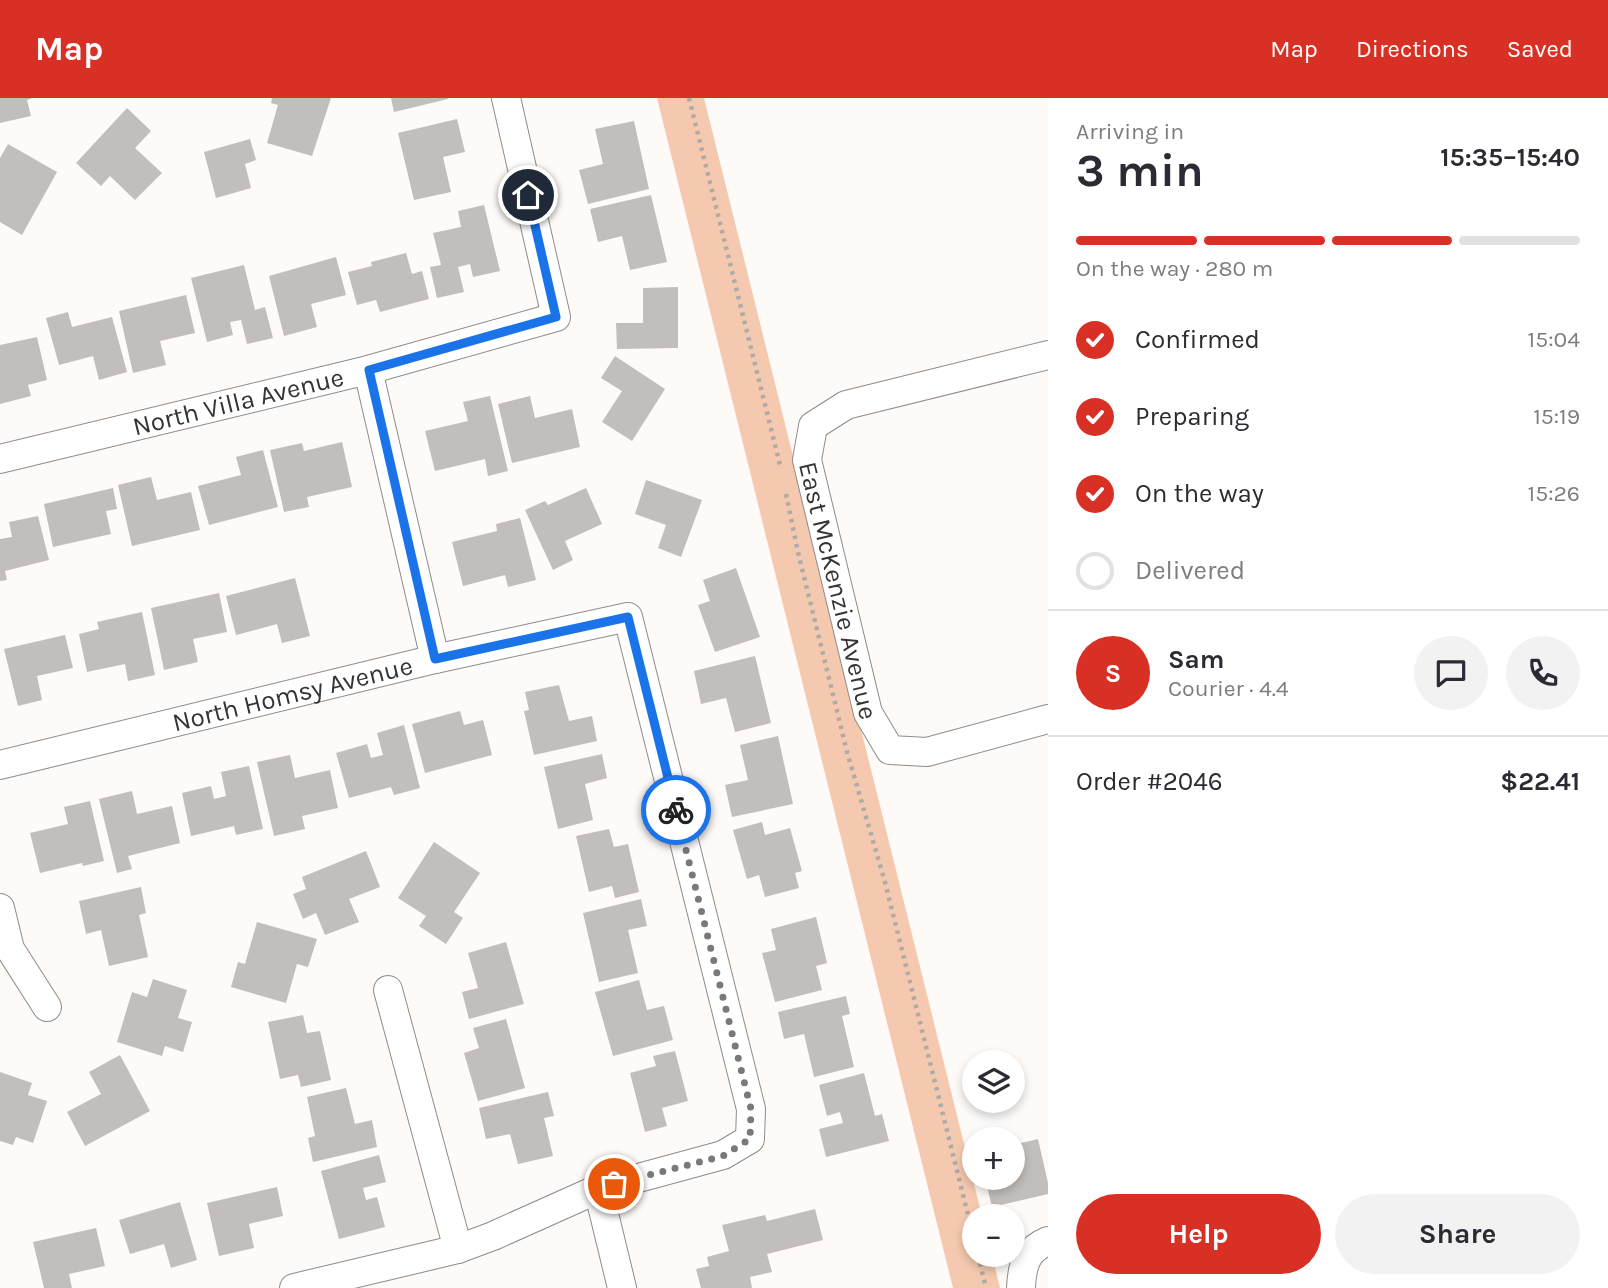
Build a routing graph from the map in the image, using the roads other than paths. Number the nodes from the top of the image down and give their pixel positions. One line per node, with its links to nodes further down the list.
1 (506, 98): 3 (street, North Villa Avenue)
2 (1048, 355): 6 (street, East McKenzie Avenue)
3 (369, 370): 4 (street, North Villa Avenue); 5 (street)
4 (0, 459)
5 (435, 659): 7 (street, North Homsy Avenue); 11 (street, North Homsy Avenue)
6 (1048, 719)
7 (0, 765)
8 (0, 908): 10 (street)
9 (388, 990): 13 (street)
10 (47, 1007)
11 (598, 1189): 13 (street); 15 (street)
12 (1037, 1249): 16 (street)
13 (458, 1250): 14 (street)
14 (294, 1288)
15 (622, 1288)
16 (1021, 1288)

